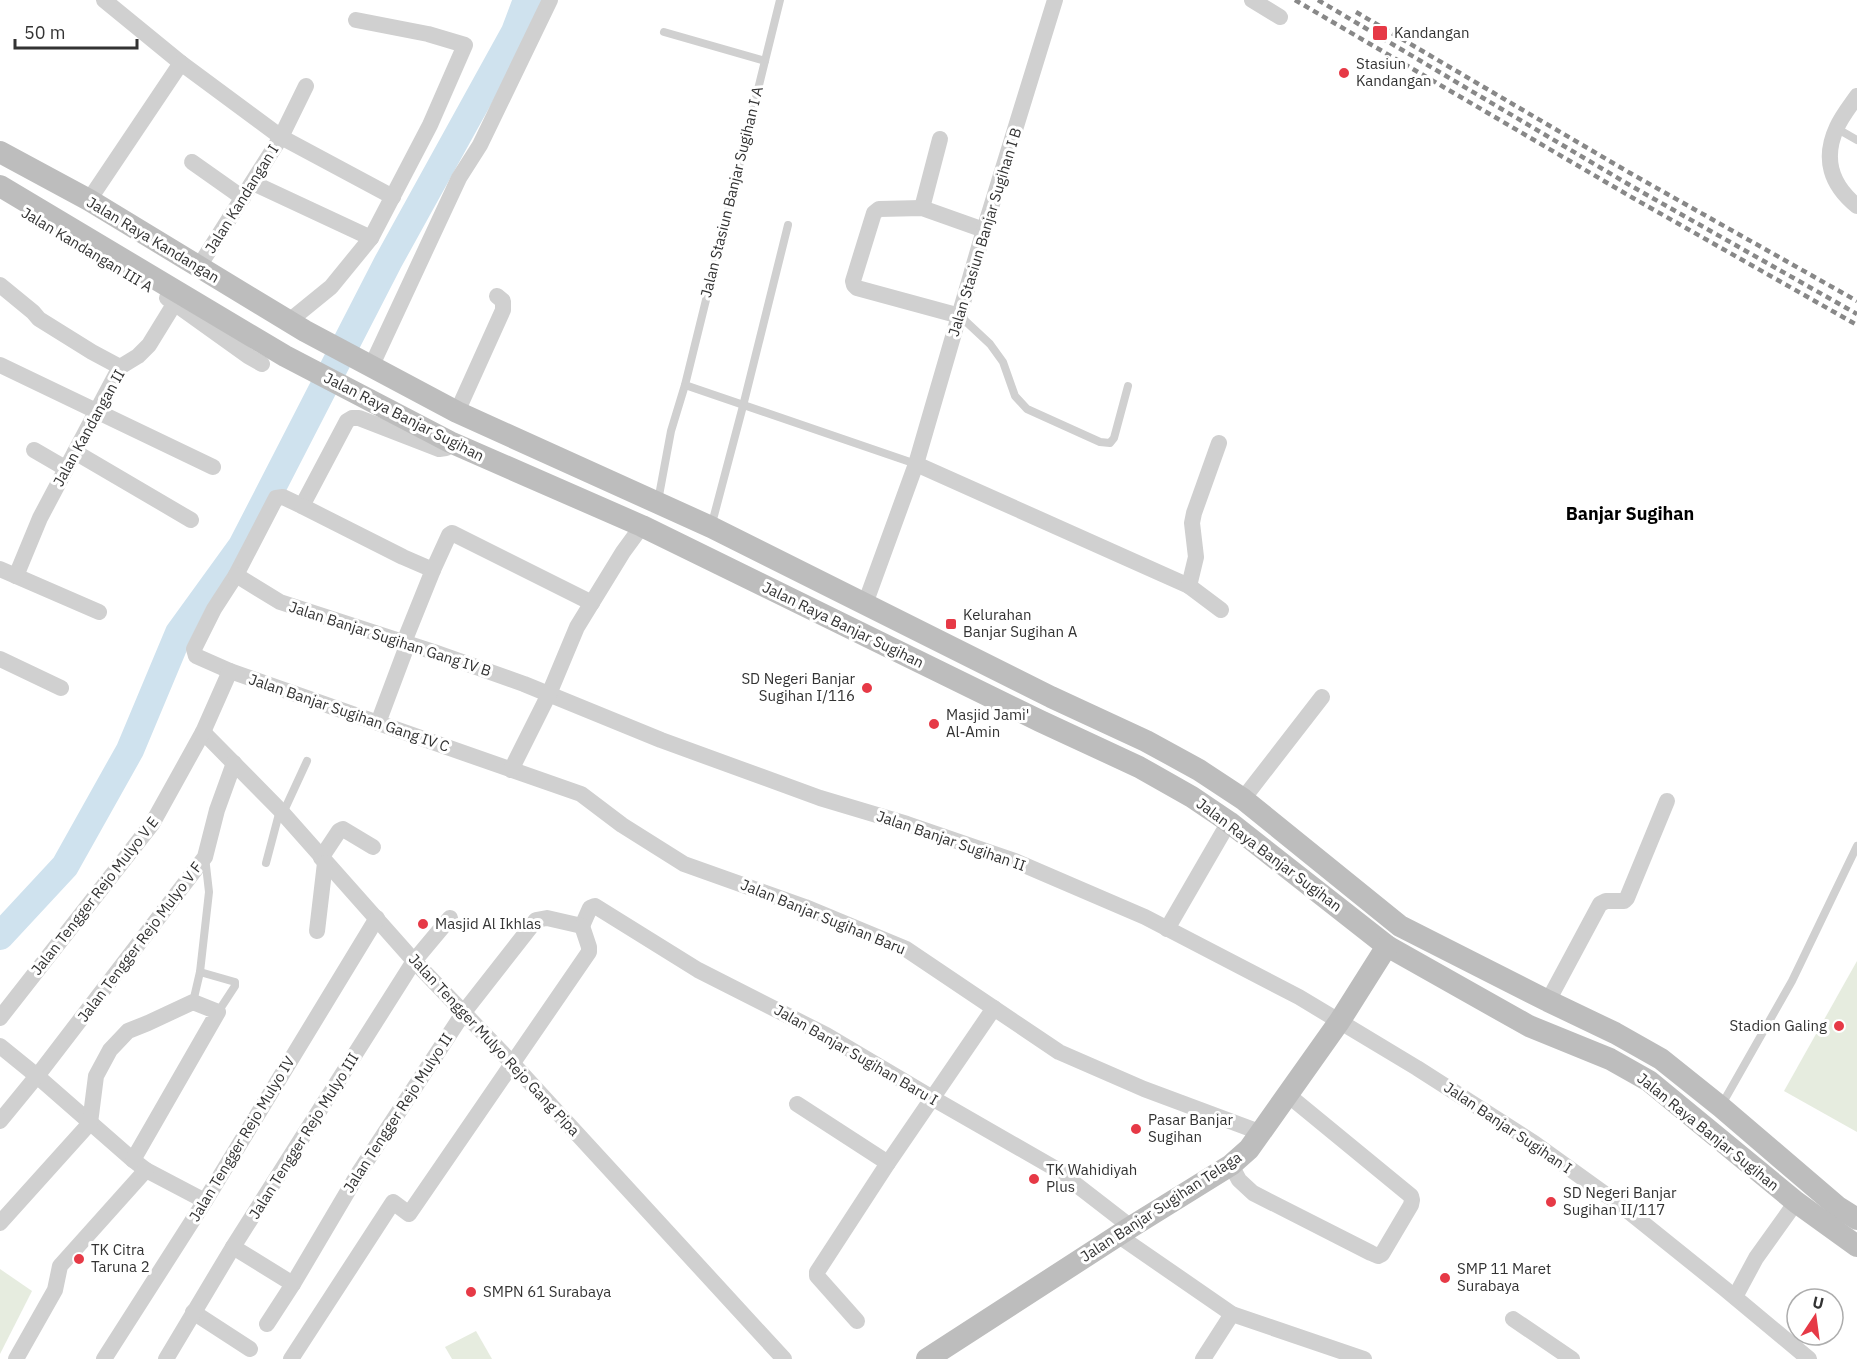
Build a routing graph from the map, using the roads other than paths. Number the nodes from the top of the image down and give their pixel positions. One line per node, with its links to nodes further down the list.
1 (104, 0): 10 (street, Jalan Kandangan I)
2 (550, 0): 37 (street)
3 (780, 0): 9 (lane, Jalan Stasiun Banjar Sugihan I A)
4 (1055, 0): 28 (street, Jalan Stasiun Banjar Sugihan I B)
5 (1252, 0): 6 (street)
6 (1280, 17)
7 (356, 20): 22 (street)
8 (664, 32): 9 (lane)
9 (765, 61): 41 (lane, Jalan Stasiun Banjar Sugihan I A)
10 (181, 63): 14 (street, Jalan Kandangan I); 24 (street)
11 (306, 86): 14 (street)
12 (1857, 96): 13 (street)
13 (1836, 128): 16 (lane); 25 (street)
14 (281, 137): 19 (street, Jalan Kandangan I); 22 (street)
15 (940, 139): 26 (street)
16 (1857, 140)
17 (0, 152): 24 (main road, Jalan Raya Kandangan)
18 (192, 162): 23 (street)
19 (253, 183): 23 (street, Jalan Kandangan I); 29 (street)
20 (0, 186): 33 (main road, Jalan Raya Kandangan)
21 (0, 197): 33 (street, Jalan Kandangan III A)
22 (393, 197): 29 (street)
23 (243, 198): 30 (street, Jalan Kandangan I)
24 (88, 200): 30 (main road, Jalan Raya Kandangan)
25 (1857, 206)
26 (922, 208): 28 (street); 34 (street)
27 (788, 225): 43 (lane)
28 (984, 230): 34 (street, Jalan Stasiun Banjar Sugihan I B)
29 (371, 238): 35 (street)
30 (198, 268): 35 (main road, Jalan Raya Kandangan)
31 (0, 285): 40 (street)
32 (497, 296): 45 (street)
33 (178, 298): 36 (main road, Jalan Raya Kandangan); 38 (street, Jalan Kandangan III A); 40 (street, Jalan Kandangan II)
34 (960, 316): 42 (lane); 50 (street, Jalan Stasiun Banjar Sugihan I B)
35 (297, 327): 37 (main road, Jalan Raya Banjar Sugihan)
36 (285, 356): 46 (main road, Jalan Raya Banjar Sugihan)
37 (362, 362): 45 (main road, Jalan Raya Banjar Sugihan)
38 (262, 363)
39 (0, 365): 44 (street)
40 (120, 367): 44 (street, Jalan Kandangan II)
41 (685, 385): 43 (lane); 53 (lane, Jalan Stasiun Banjar Sugihan I A)
42 (1128, 386)
43 (743, 406): 50 (lane); 57 (lane)
44 (97, 411): 49 (street, Jalan Kandangan II); 51 (street)
45 (457, 412): 53 (main road, Jalan Raya Banjar Sugihan)
46 (450, 442): 54 (street); 56 (main road, Jalan Raya Banjar Sugihan)
47 (1219, 443): 62 (street)
48 (33, 450): 52 (street)
49 (75, 452): 52 (street, Jalan Kandangan II); 55 (street)
50 (916, 464): 62 (street); 64 (street, Jalan Stasiun Banjar Sugihan I B)
51 (213, 467)
52 (65, 468): 61 (street, Jalan Kandangan II)
53 (658, 501): 57 (main road, Jalan Raya Banjar Sugihan)
54 (302, 506): 59 (street); 60 (street)
55 (191, 520)
56 (642, 526): 63 (street); 74 (main road, Jalan Raya Banjar Sugihan)
57 (711, 527): 64 (main road, Jalan Raya Banjar Sugihan)
58 (0, 569): 61 (street)
59 (433, 570): 63 (street); 67 (street)
60 (236, 575): 67 (street, Jalan Banjar Sugihan Gang IV B); 69 (street, Jalan Banjar Sugihan Gang IV C)
61 (16, 576): 66 (street)
62 (1189, 586): 65 (street)
63 (592, 603): 71 (street)
64 (864, 604): 72 (main road, Jalan Raya Banjar Sugihan)
65 (1221, 609)
66 (99, 612)
67 (406, 643): 71 (street, Jalan Banjar Sugihan Gang IV B); 75 (street)
68 (0, 659): 70 (street)
69 (230, 671): 75 (street, Jalan Banjar Sugihan Gang IV C); 76 (street, Jalan Tengger Rejo Mulyo V E)
70 (61, 688)
71 (549, 694): 79 (street); 92 (street, Jalan Banjar Sugihan II)
72 (1051, 697): 74 (main road); 80 (main road, Jalan Raya Banjar Sugihan)
73 (1322, 697): 80 (street)
74 (1040, 721): 83 (main road, Jalan Raya Banjar Sugihan)
75 (378, 723): 79 (street, Jalan Banjar Sugihan Gang IV C)
76 (203, 732): 78 (street, Jalan Tengger Mulyo Rejo Gang Pipa); 102 (street, Jalan Tengger Rejo Mulyo V E)
77 (308, 760): 82 (lane)
78 (234, 763): 82 (street, Jalan Tengger Mulyo Rejo Gang Pipa); 86 (street, Jalan Tengger Rejo Mulyo V F)
79 (511, 770): 99 (street, Jalan Banjar Sugihan Baru)
80 (1243, 799): 97 (main road, Jalan Raya Banjar Sugihan)
81 (1667, 801): 97 (street)
82 (282, 812): 87 (street, Jalan Tengger Mulyo Rejo Gang Pipa); 88 (lane)
83 (1229, 822): 92 (street); 94 (main road, Jalan Raya Banjar Sugihan)
84 (372, 846): 87 (street)
85 (1857, 846): 110 (lane)
86 (205, 857): 96 (lane); 106 (street, Jalan Tengger Rejo Mulyo V F)
87 (323, 860): 89 (street, Jalan Tengger Mulyo Rejo Gang Pipa); 93 (street)
88 (266, 863)
89 (377, 918): 95 (street, Jalan Tengger Mulyo Rejo Gang Pipa); 117 (street, Jalan Tengger Rejo Mulyo IV)
90 (450, 918): 95 (street, Jalan Tengger Rejo Mulyo III)
91 (582, 926): 101 (street, Jalan Tengger Rejo Mulyo II); 105 (street); 108 (street, Jalan Banjar Sugihan Baru I)
92 (1167, 929): 103 (street, Jalan Banjar Sugihan II)
93 (317, 931)
94 (1387, 946): 103 (main road, Jalan Banjar Sugihan Telaga); 118 (main road, Jalan Raya Banjar Sugihan)
95 (414, 961): 101 (street, Jalan Tengger Mulyo Rejo Gang Pipa); 123 (street, Jalan Tengger Rejo Mulyo III)
96 (200, 972): 98 (lane); 100 (lane)
97 (1548, 1001): 110 (main road, Jalan Raya Banjar Sugihan)
98 (193, 1002): 100 (street); 112 (street)
99 (994, 1008): 108 (street); 113 (street, Jalan Banjar Sugihan Baru)
100 (219, 1012): 115 (street)
101 (464, 1012): 105 (street, Jalan Tengger Mulyo Rejo Gang Pipa); 124 (street, Jalan Tengger Rejo Mulyo II)
102 (0, 1018)
103 (1339, 1022): 107 (main road, Jalan Banjar Sugihan Telaga); 125 (street, Jalan Banjar Sugihan I)
104 (0, 1046): 106 (street)
105 (513, 1064): 135 (street); 136 (street, Jalan Tengger Mulyo Rejo Gang Pipa)
106 (37, 1076): 111 (street, Jalan Tengger Rejo Mulyo V F); 112 (street)
107 (1288, 1095): 113 (main road, Jalan Banjar Sugihan Telaga); 116 (street)
108 (934, 1099): 114 (street); 121 (street, Jalan Banjar Sugihan Baru I)
109 (797, 1104): 114 (street)
110 (1721, 1107): 119 (main road, Jalan Raya Banjar Sugihan)
111 (0, 1121)
112 (90, 1123): 115 (street); 120 (street)
113 (1262, 1133): 116 (main road, Jalan Banjar Sugihan Telaga)
114 (888, 1163): 129 (street)
115 (140, 1165): 117 (street); 132 (street)
116 (1231, 1165): 121 (main road, Jalan Banjar Sugihan Telaga)
117 (204, 1202): 133 (street, Jalan Tengger Rejo Mulyo IV)
118 (1796, 1202): 122 (main road, Jalan Raya Banjar Sugihan); 125 (street)
119 (1857, 1219)
120 (0, 1223)
121 (1125, 1232): 127 (street, Jalan Banjar Sugihan Baru I); 137 (main road, Jalan Banjar Sugihan Telaga)
122 (1857, 1246)
123 (233, 1247): 124 (street); 126 (street, Jalan Tengger Rejo Mulyo III)
124 (293, 1284): 130 (street, Jalan Tengger Rejo Mulyo II)
125 (1735, 1297): 141 (street, Jalan Banjar Sugihan I)
126 (194, 1312): 131 (street); 134 (street, Jalan Tengger Rejo Mulyo III)
127 (1232, 1314): 138 (street); 139 (street, Jalan Banjar Sugihan Baru I)
128 (1513, 1319): 140 (street)
129 (857, 1321)
130 (267, 1324)
131 (250, 1349)
132 (16, 1359)
133 (104, 1359)
134 (166, 1359)
135 (291, 1359)
136 (784, 1359)
137 (927, 1359)
138 (1203, 1359)
139 (1364, 1359)
140 (1572, 1359)
141 (1809, 1359)

